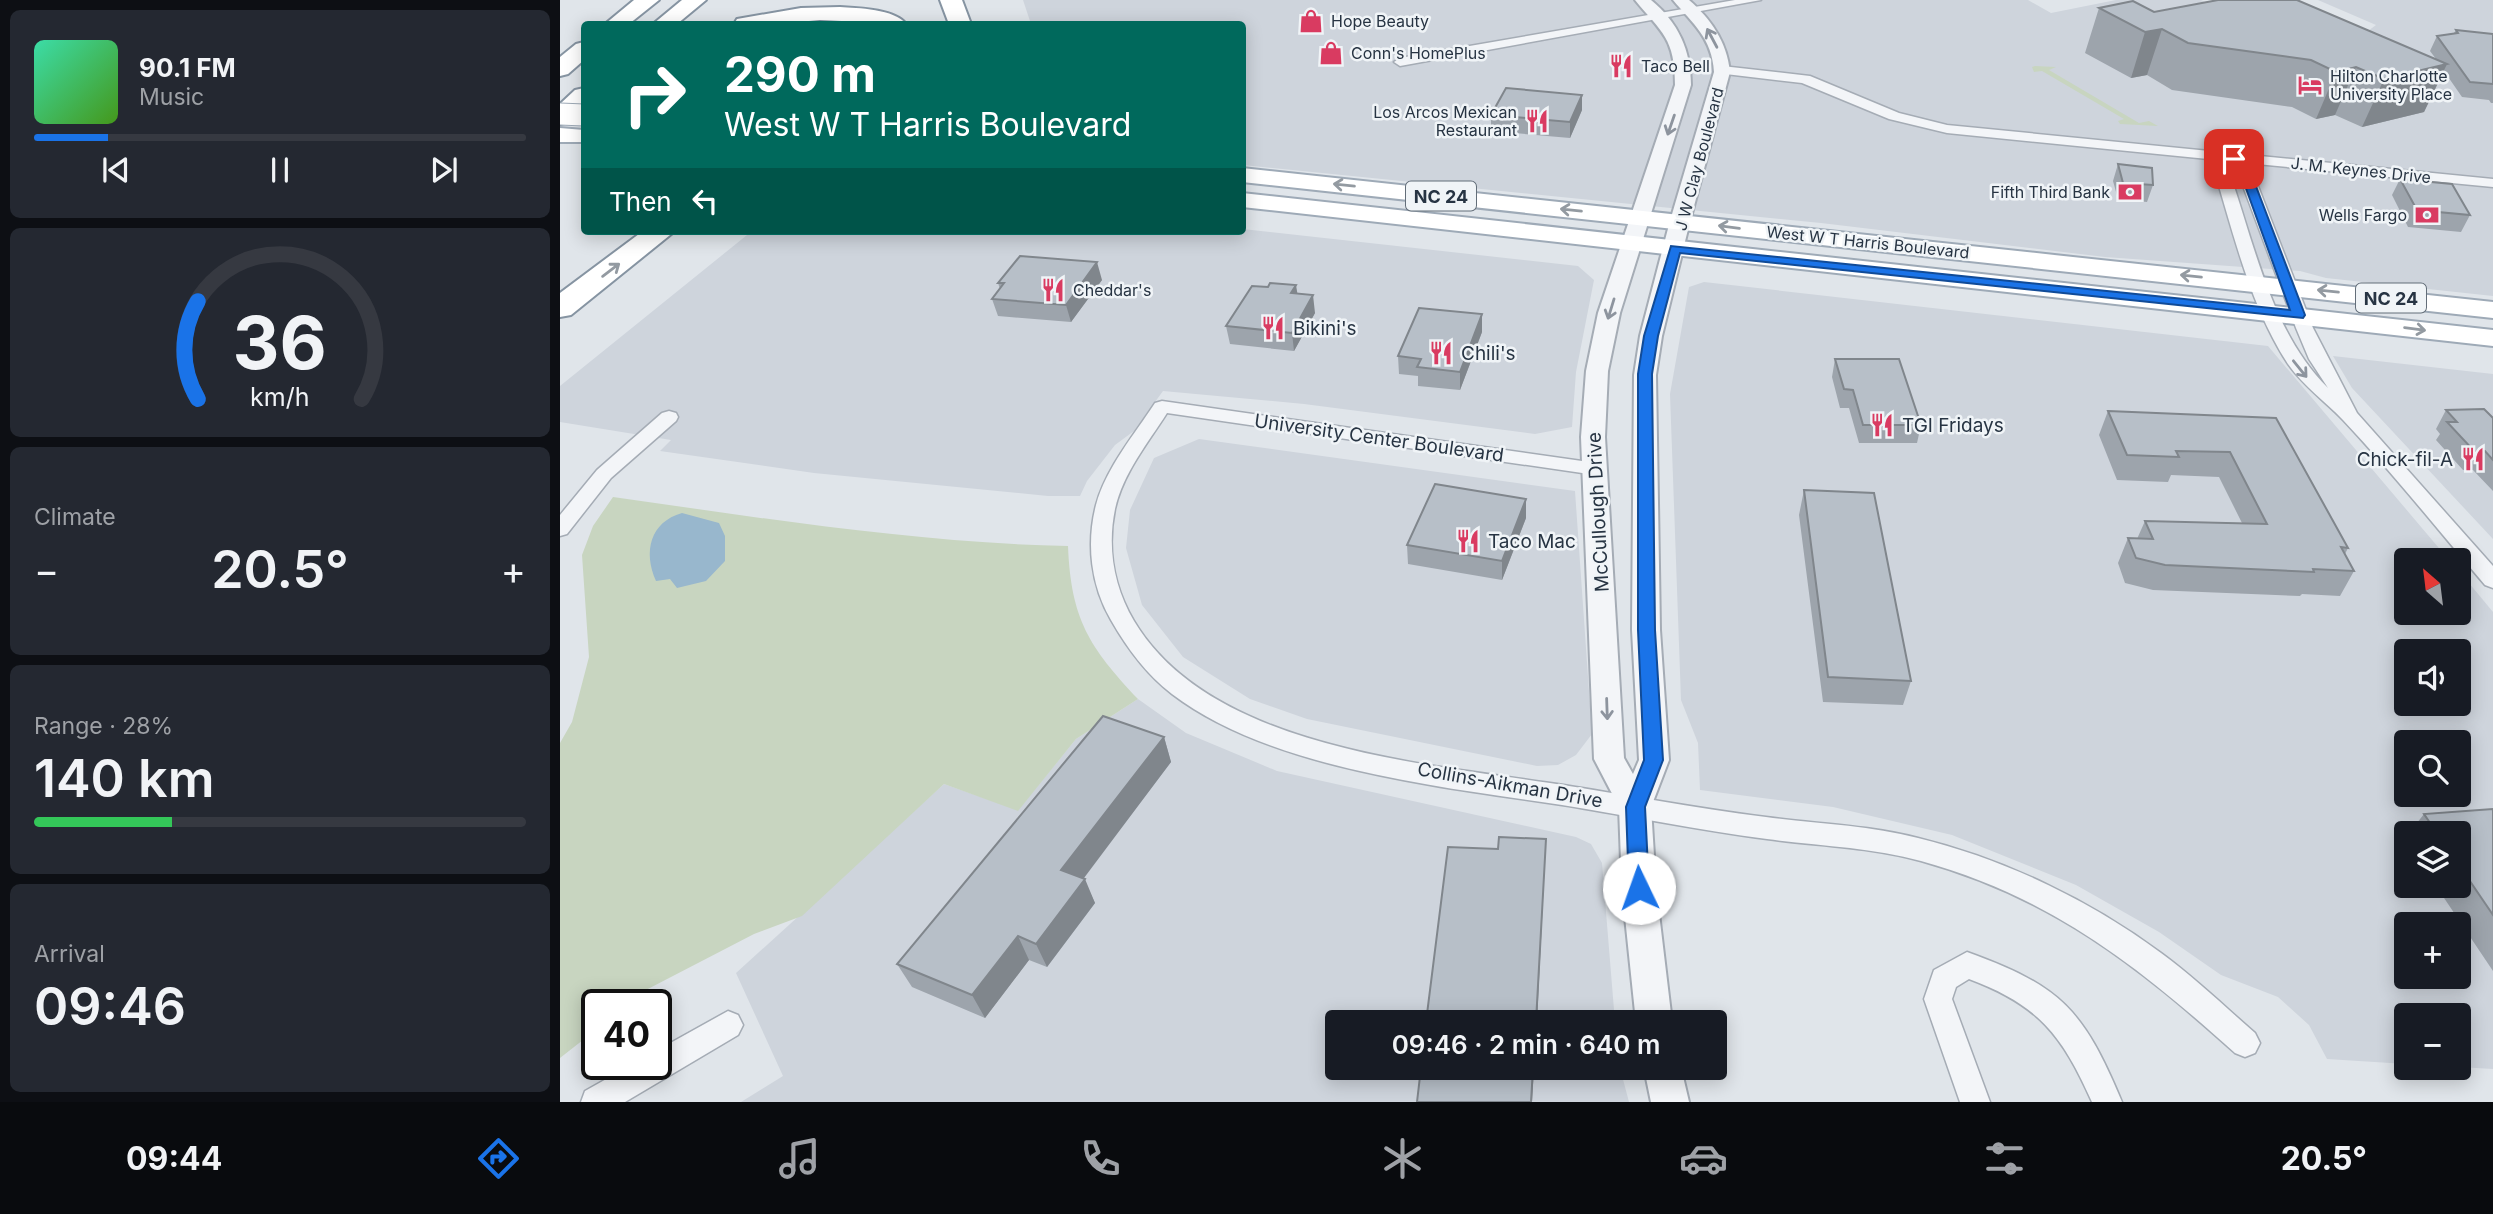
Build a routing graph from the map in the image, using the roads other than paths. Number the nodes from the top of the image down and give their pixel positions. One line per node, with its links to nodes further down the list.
1 (648, 0): 8 (highway)
2 (695, 0): 9 (highway)
3 (951, 0): 12 (highway)
4 (1642, 0): 7 (street, J W Clay Boulevard)
5 (1755, 0): 6 (street)
6 (1686, 5): 7 (street); 16 (street, J W Clay Boulevard, one-way to 6)
7 (1660, 15): 14 (street); 23 (street, J W Clay Boulevard, one-way to 23)
8 (620, 21)
9 (668, 21)
10 (762, 21): 11 (highway)
11 (885, 21)
12 (959, 21)
13 (581, 52): 15 (highway)
14 (1400, 62)
15 (560, 69)
16 (1722, 70): 19 (street, J. M. Keynes Drive); 24 (street, J W Clay Boulevard)
17 (560, 135): 18 (main road)
18 (581, 136)
19 (2229, 157): 21 (street, J. M. Keynes Drive); 28 (street); 29 (street)
20 (1246, 174): 23 (main road, West W T Harris Boulevard / NC 24, one-way to 20)
21 (2493, 183)
22 (1246, 200): 26 (main road, West W T Harris Boulevard / NC 24)
23 (1639, 217): 24 (main road, West W T Harris Boulevard / NC 24); 26 (street, McCullough Drive)
24 (1680, 221): 27 (street, J W Clay Boulevard); 28 (main road, West W T Harris Boulevard / NC 24, one-way to 24)
25 (656, 235): 30 (highway, one-way to 25)
26 (1630, 243): 27 (main road, West W T Harris Boulevard / NC 24); 38 (street, McCullough Drive, one-way to 38)
27 (1675, 249): 32 (main road, West W T Harris Boulevard / NC 24); 41 (street, McCullough Drive)
28 (2259, 284): 29 (main road, West W T Harris Boulevard / NC 24); 32 (street)
29 (2289, 287): 31 (main road, West W T Harris Boulevard / NC 24, one-way to 29); 33 (street)
30 (560, 308)
31 (2493, 310)
32 (2269, 312): 33 (main road, West W T Harris Boulevard / NC 24); 36 (street, one-way to 36)
33 (2298, 315): 34 (main road, West W T Harris Boulevard / NC 24, one-way to 34); 36 (street)
34 (2493, 338)
35 (1162, 407): 38 (street, University Center Boulevard); 41 (street, Collins-Aikman Drive)
36 (2348, 414): 40 (street)
37 (669, 417): 39 (street)
38 (1596, 469): 41 (street, McCullough Drive, one-way to 41)
39 (560, 529)
40 (2493, 580)
41 (1635, 807): 42 (street, McCullough Drive); 44 (street, Collins-Aikman Drive)
42 (1653, 1010)
43 (728, 1025): 46 (street)
44 (2245, 1043)
45 (1665, 1080): 47 (street)
46 (596, 1102)
47 (1670, 1102)
48 (1975, 1102): 49 (street)
49 (2107, 1102)

